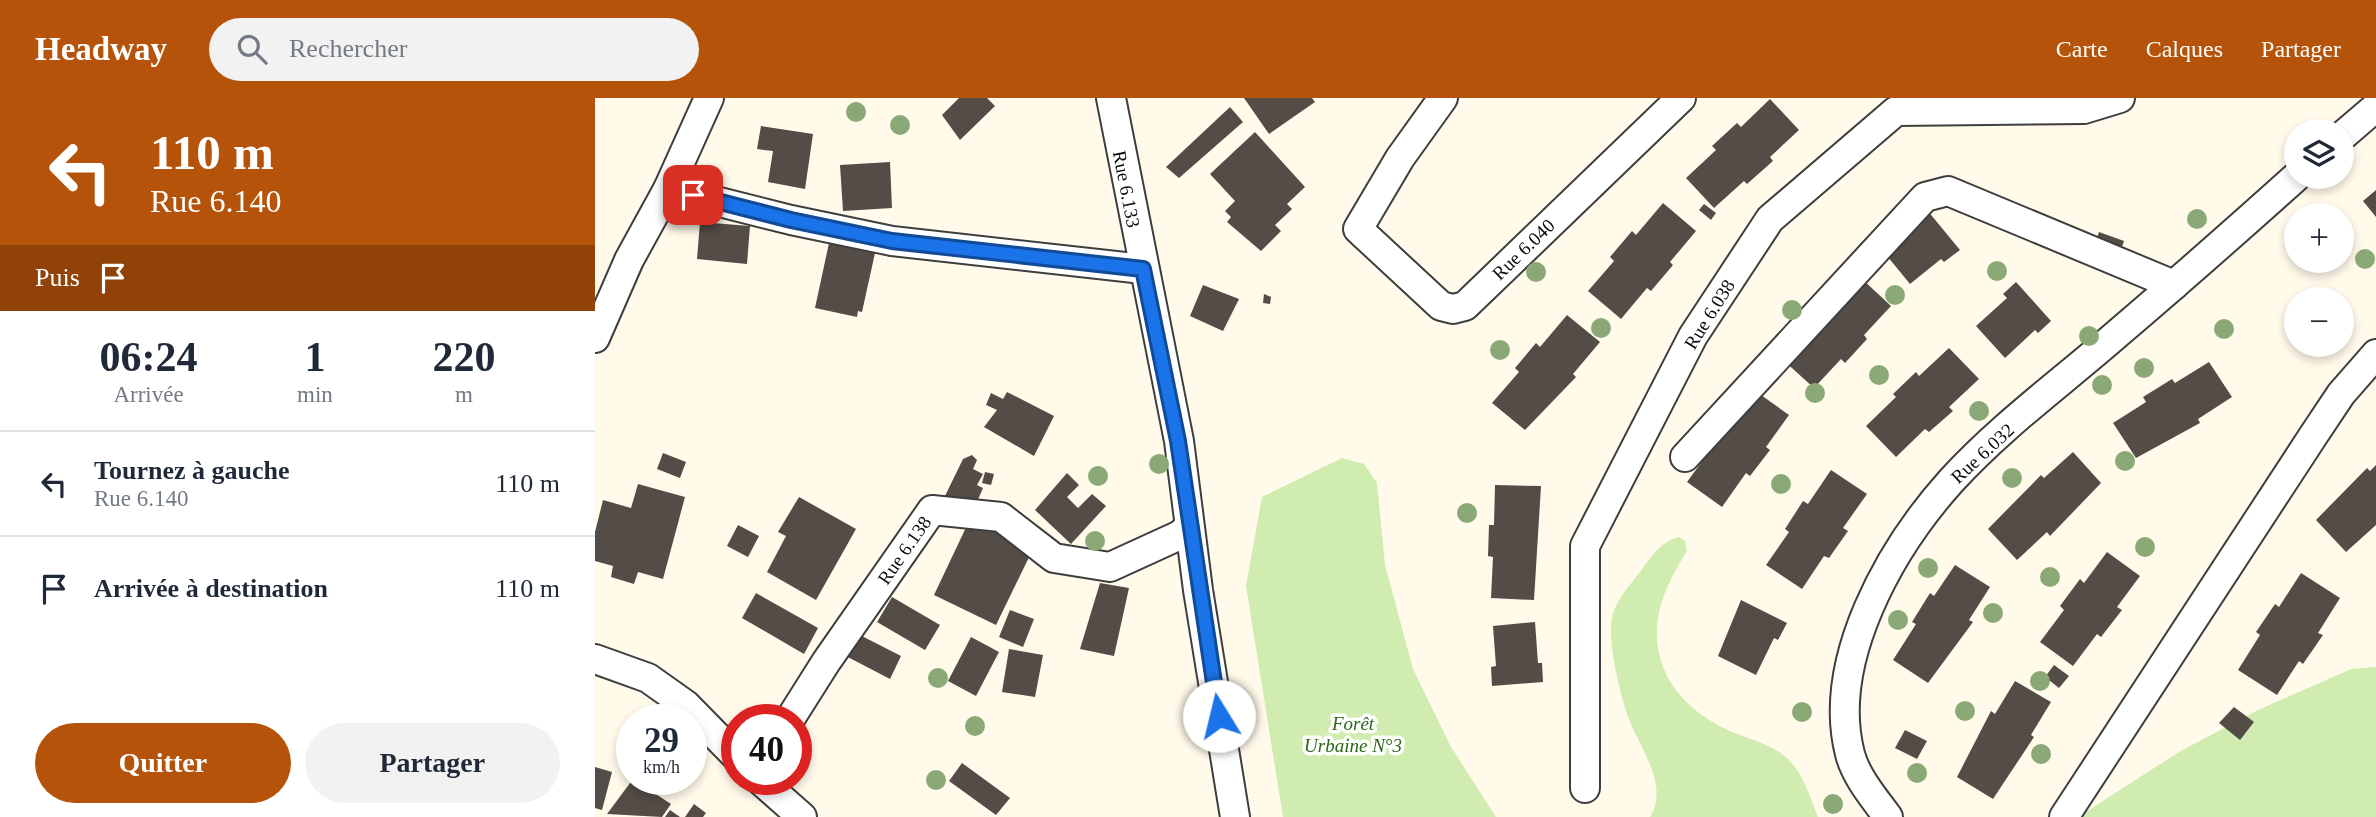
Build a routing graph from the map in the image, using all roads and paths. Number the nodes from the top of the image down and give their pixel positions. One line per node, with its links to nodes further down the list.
1 (709, 98): 8 (street)
2 (1111, 98): 10 (street, Rue 6.133)
3 (1443, 98): 4 (street, Rue 6.040)
4 (1681, 98)
5 (2120, 98): 19 (street, Rue 6.038)
6 (2376, 107): 7 (street)
7 (2354, 126)
8 (668, 189): 10 (street); 12 (street)
9 (2284, 189): 11 (street, Rue 6.032)
10 (1143, 269): 15 (street, Rue 6.133)
11 (2175, 285): 14 (street); 23 (street, Rue 6.032)
12 (595, 338)
13 (2376, 354): 24 (street)
14 (1685, 457)
15 (1189, 527): 17 (street, Rue 6.138); 22 (street, Rue 6.133)
16 (595, 659): 18 (street)
17 (799, 704)
18 (721, 741)
19 (1585, 788)
20 (777, 795): 21 (street)
21 (802, 817)
22 (1235, 817)
23 (1888, 817)
24 (2064, 817)

